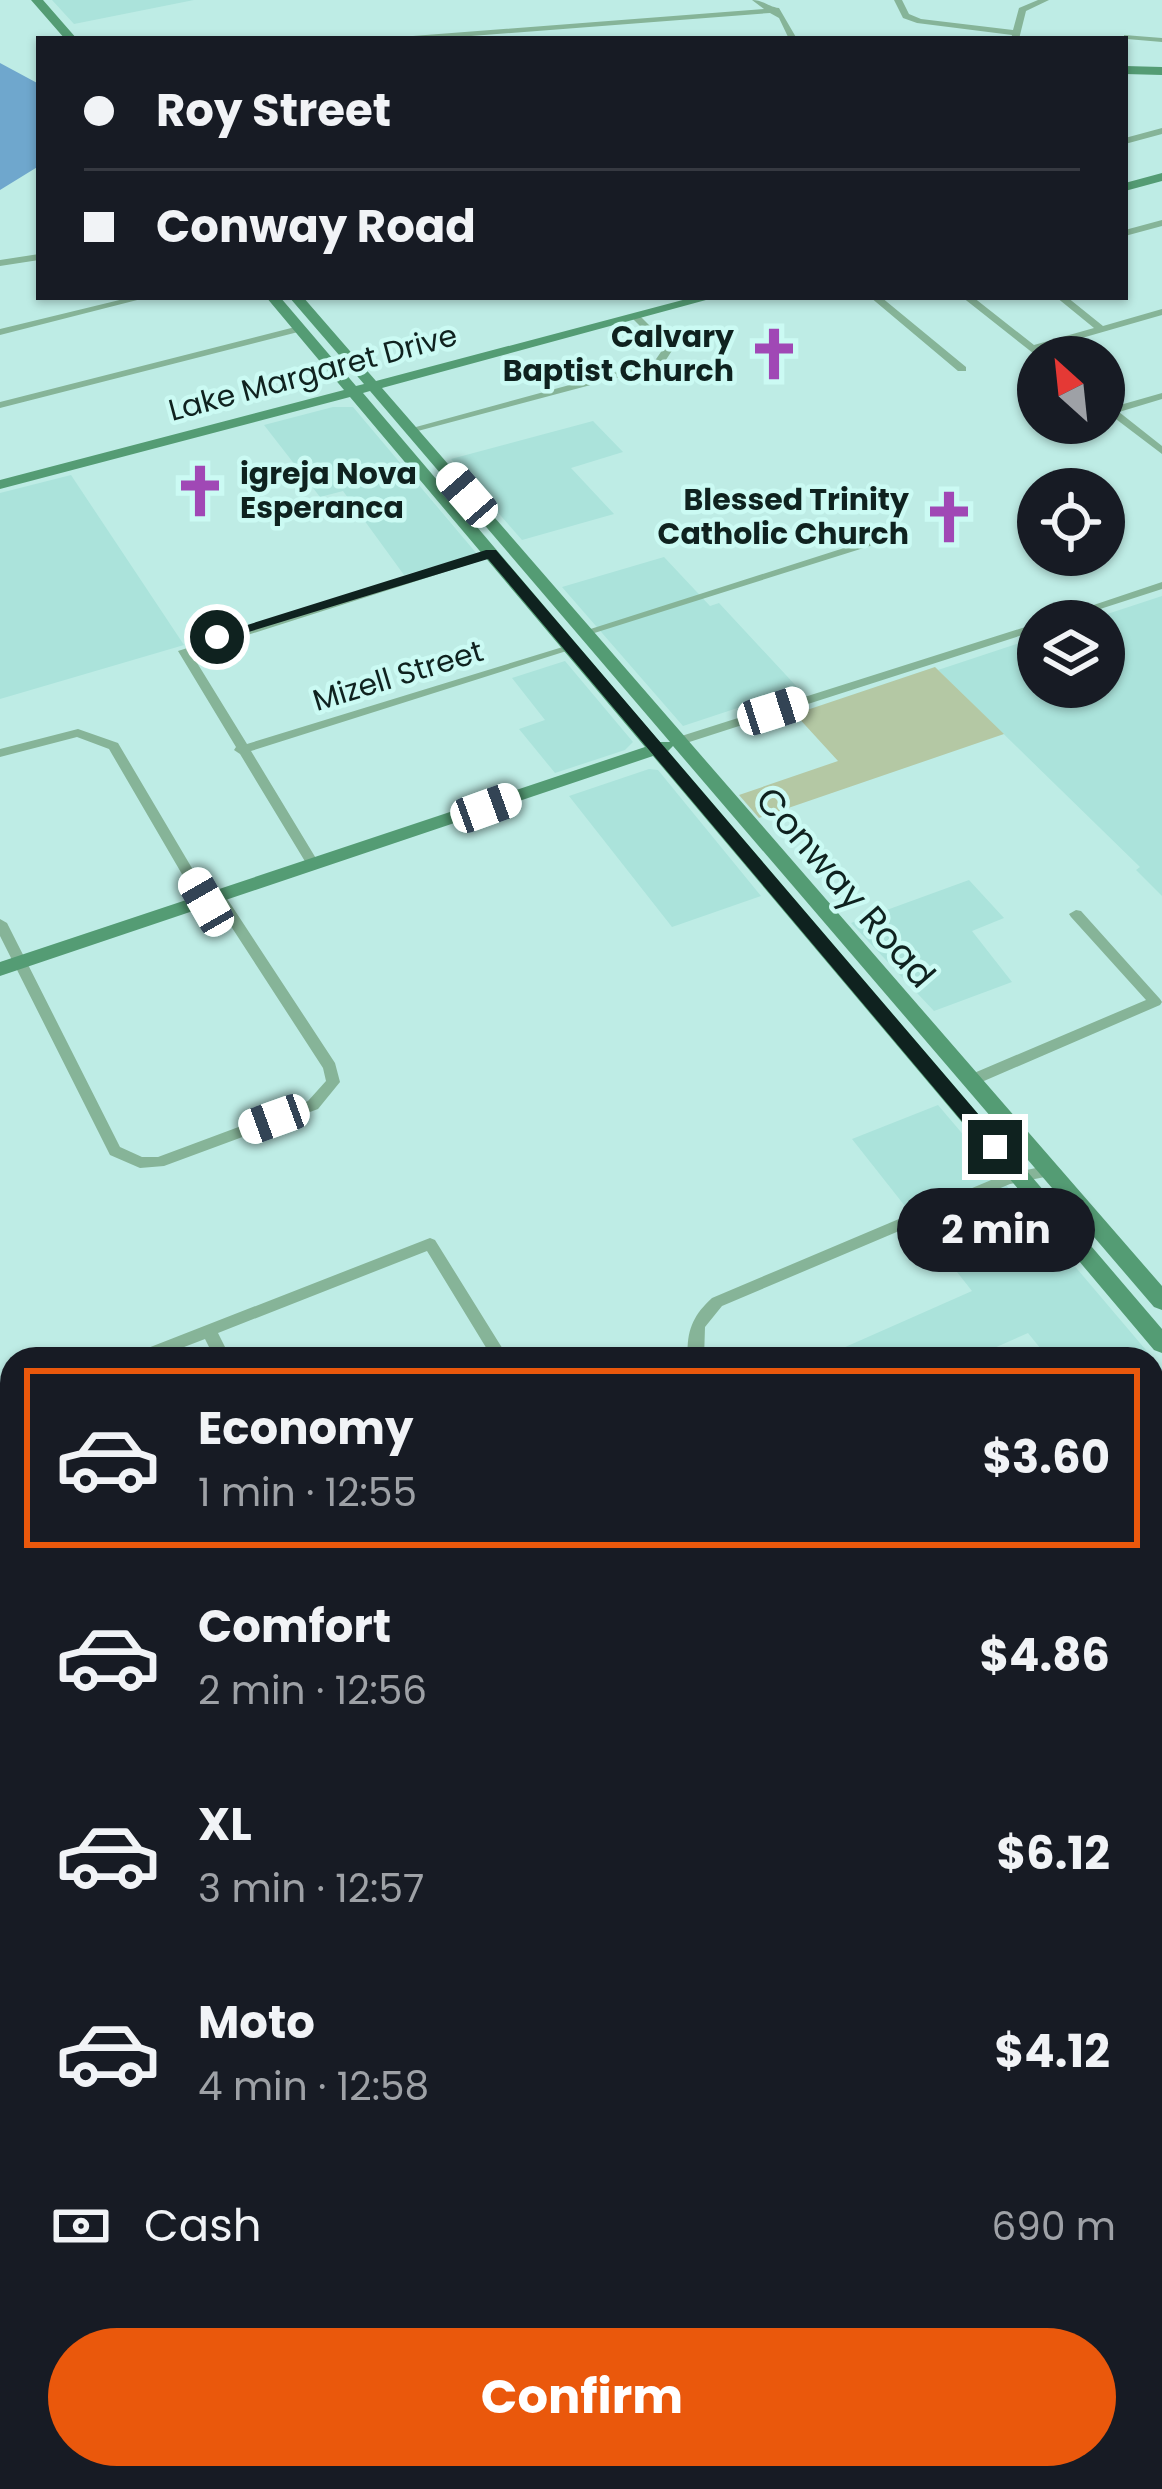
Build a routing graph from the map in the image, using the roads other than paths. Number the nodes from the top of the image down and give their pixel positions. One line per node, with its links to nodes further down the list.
1 (18, 0): 7 (main road)
2 (37, 0): 8 (main road)
3 (756, 0): 6 (street)
4 (898, 0): 11 (street)
5 (1039, 1): 11 (street)
6 (776, 10): 9 (street); 10 (street)
7 (49, 36)
8 (68, 36)
9 (507, 36)
10 (791, 36)
11 (1016, 36)
12 (1128, 37): 13 (street)
13 (1162, 40)
14 (1128, 70): 15 (main road)
15 (1162, 71)
16 (1162, 131): 17 (street)
17 (1128, 138)
18 (1162, 177): 19 (main road)
19 (1128, 186)
20 (1162, 223): 21 (street)
21 (1128, 232)
22 (36, 257): 23 (street)
23 (0, 262)
24 (132, 300): 35 (street)
25 (275, 300): 33 (main road, Conway Road)
26 (299, 300): 39 (main road, Conway Road)
27 (698, 300): 32 (main road, Lake Margaret Drive)
28 (879, 300): 38 (street)
29 (971, 300): 37 (street)
30 (1065, 300): 34 (street)
31 (1162, 313): 34 (street)
32 (635, 316): 39 (main road, Lake Margaret Drive); 45 (street)
33 (299, 329): 40 (main road, Conway Road); 43 (street)
34 (1102, 330): 36 (street)
35 (0, 332)
36 (1085, 336)
37 (1017, 337)
38 (962, 369)
39 (372, 386): 40 (main road, Lake Margaret Drive); 45 (main road, Conway Road)
40 (352, 391): 47 (main road, Lake Margaret Drive); 49 (main road, Conway Road)
41 (1162, 396): 42 (street)
42 (1125, 404)
43 (0, 405)
44 (1125, 422): 46 (street)
45 (410, 430): 53 (main road, Conway Road)
46 (1162, 451)
47 (0, 485)
48 (866, 544): 53 (street)
49 (491, 554): 52 (main road, Conway Road); 57 (street)
50 (1162, 585): 51 (street)
51 (1116, 600)
52 (538, 610): 53 (main road); 55 (main road, Conway Road)
53 (584, 633): 56 (main road, Conway Road)
54 (1017, 633): 56 (street)
55 (570, 648): 57 (street, Mizell Street); 58 (main road, Conway Road)
56 (676, 742): 58 (main road); 63 (main road, Conway Road)
57 (240, 750): 60 (street)
58 (654, 750): 60 (main road); 64 (main road, Conway Road)
59 (0, 753): 61 (street)
60 (314, 865): 61 (main road)
61 (212, 899): 66 (main road); 66 (street)
62 (1076, 914): 69 (street)
63 (827, 915): 64 (street); 69 (main road, Conway Road)
64 (798, 918): 68 (main road, Conway Road)
65 (0, 923): 66 (street)
66 (22, 962): 67 (main road)
67 (0, 969)
68 (895, 1029): 69 (main road); 71 (main road, Conway Road)
69 (972, 1080): 70 (main road, Conway Road)
70 (1050, 1171): 71 (street); 73 (main road, Conway Road)
71 (1020, 1177): 72 (main road, Conway Road); 80 (street)
72 (1113, 1286): 74 (main road); 76 (main road, Conway Road)
73 (1162, 1301)
74 (1162, 1325)
75 (209, 1331): 77 (street); 78 (street); 79 (street)
76 (1162, 1344)
77 (167, 1347)
78 (217, 1347)
79 (494, 1347)
80 (695, 1347)

